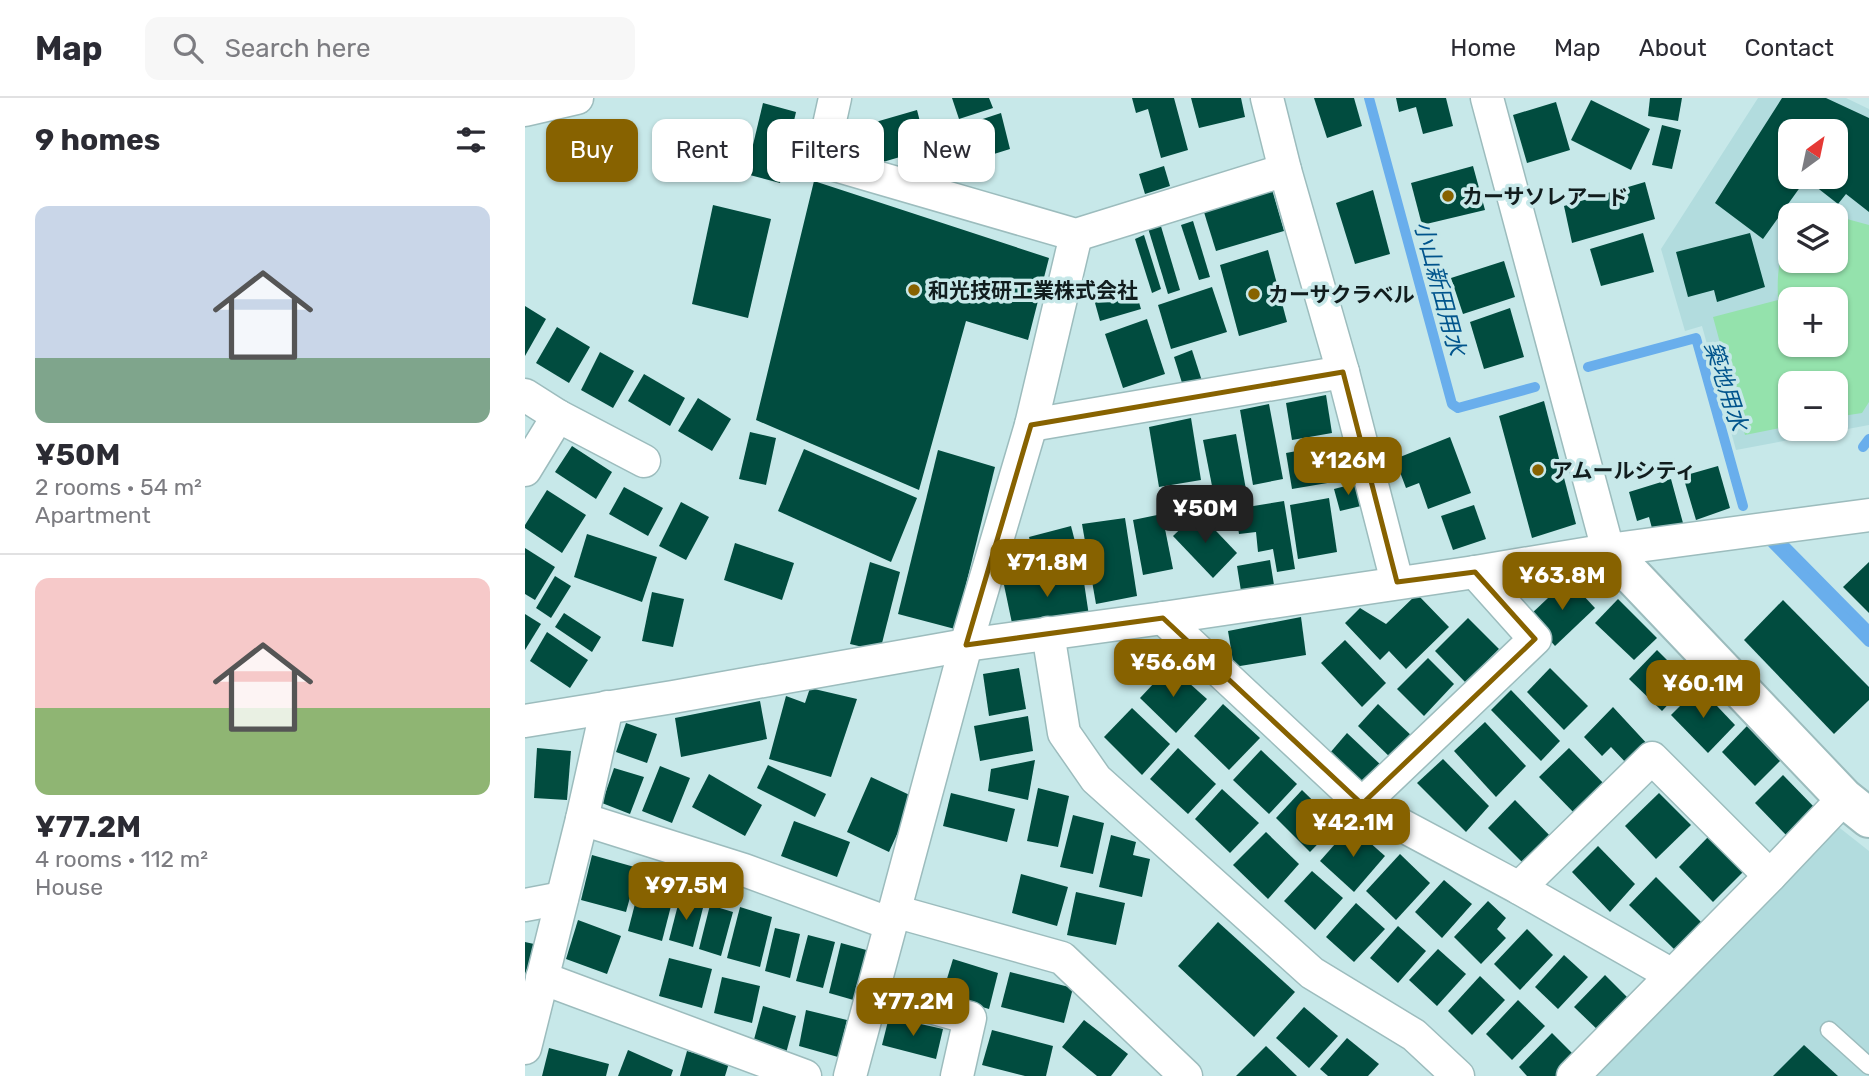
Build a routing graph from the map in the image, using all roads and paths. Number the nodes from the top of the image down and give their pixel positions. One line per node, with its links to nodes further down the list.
1 (577, 98): 5 (street)
2 (835, 98): 7 (street)
3 (1267, 98): 6 (street)
4 (1494, 100): 15 (street)
5 (525, 110)
6 (1285, 170): 7 (street); 8 (street)
7 (1076, 234): 11 (street)
8 (1343, 372): 11 (street); 17 (street)
9 (525, 395): 10 (street)
10 (558, 416): 12 (street); 13 (street)
11 (1031, 425): 20 (street)
12 (644, 461)
13 (525, 470)
14 (1869, 516): 15 (street)
15 (1608, 550): 16 (street); 24 (street)
16 (1475, 572): 17 (street); 23 (street)
17 (1398, 582): 18 (street)
18 (1163, 618): 19 (street); 23 (street)
19 (1048, 633): 20 (street); 41 (street)
20 (966, 645): 21 (street); 30 (street)
21 (607, 707): 22 (street); 25 (street)
22 (525, 721)
23 (1362, 804): 27 (street)
24 (1856, 808): 26 (street)
25 (582, 819): 28 (street); 30 (street)
26 (1770, 876): 27 (street); 31 (street)
27 (1519, 888): 31 (street)
28 (562, 898): 29 (street); 32 (street)
29 (525, 905)
30 (893, 918): 33 (street); 40 (street)
31 (1672, 975): 42 (street)
32 (542, 978): 35 (street); 37 (street)
33 (873, 991): 38 (street); 39 (street)
34 (1829, 1030): 36 (lane)
35 (525, 1048)
36 (1869, 1066)
37 (805, 1076)
38 (850, 1076)
39 (957, 1076)
40 (1186, 1076)
41 (1458, 1076)
42 (1573, 1076)

